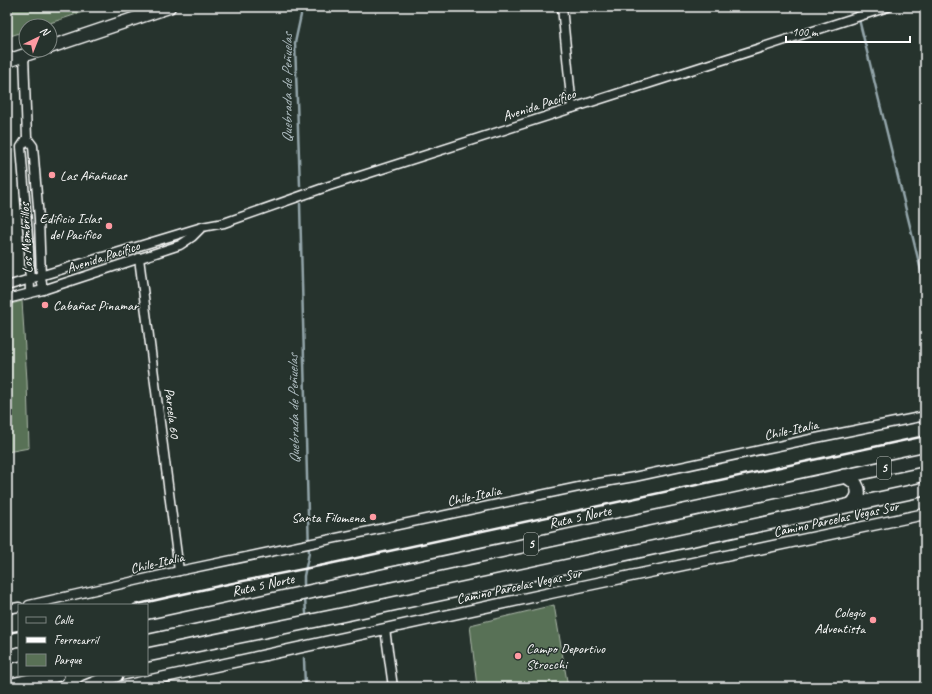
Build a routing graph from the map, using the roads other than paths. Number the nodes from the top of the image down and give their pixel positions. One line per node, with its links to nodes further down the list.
1 (169, 7): 4 (main road)
2 (562, 7): 8 (street)
3 (885, 8): 8 (street, Avenida Pacífico)
4 (58, 44)
5 (18, 57): 7 (main road)
6 (24, 58): 9 (street, Los Membrillos)
7 (7, 62)
8 (572, 108): 10 (street, Avenida Pacífico)
9 (27, 138): 12 (street, Los Membrillos); 13 (street, Los Membrillos)
10 (202, 227): 11 (street, Avenida Pacífico); 12 (street, Avenida Pacífico)
11 (139, 258): 15 (street, Avenida Pacífico); 24 (street, Parcela 60)
12 (41, 277): 13 (street, Avenida Pacífico); 15 (street, Los Membrillos)
13 (29, 280): 14 (street, Avenida Pacífico); 16 (street, Los Membrillos)
14 (7, 286)
15 (43, 290): 16 (street, Avenida Pacífico)
16 (30, 293): 17 (street, Avenida Pacífico)
17 (7, 299)
18 (925, 416): 24 (street, Chile-Italia)
19 (925, 459): 20 (highway, Ruta 5 Norte / 5)
20 (844, 476): 22 (highway); 28 (highway, Ruta 5 Norte / 5)
21 (925, 489): 22 (highway, 5)
22 (851, 505): 30 (highway, 5)
23 (925, 514): 29 (street, Camino Parcelas Vegas Sur)
24 (179, 571): 25 (street, Chile-Italia)
25 (33, 604)
26 (18, 607): 27 (street)
27 (7, 609)
28 (148, 627)
29 (385, 629): 39 (street, Camino Parcelas Vegas Sur); 40 (street)
30 (185, 647): 32 (highway, 5); 34 (highway)
31 (18, 654): 33 (highway)
32 (148, 655)
33 (7, 657)
34 (148, 662)
35 (52, 676): 37 (highway)
36 (114, 676): 38 (highway)
37 (7, 686)
38 (86, 687)
39 (119, 687)
40 (393, 687)

